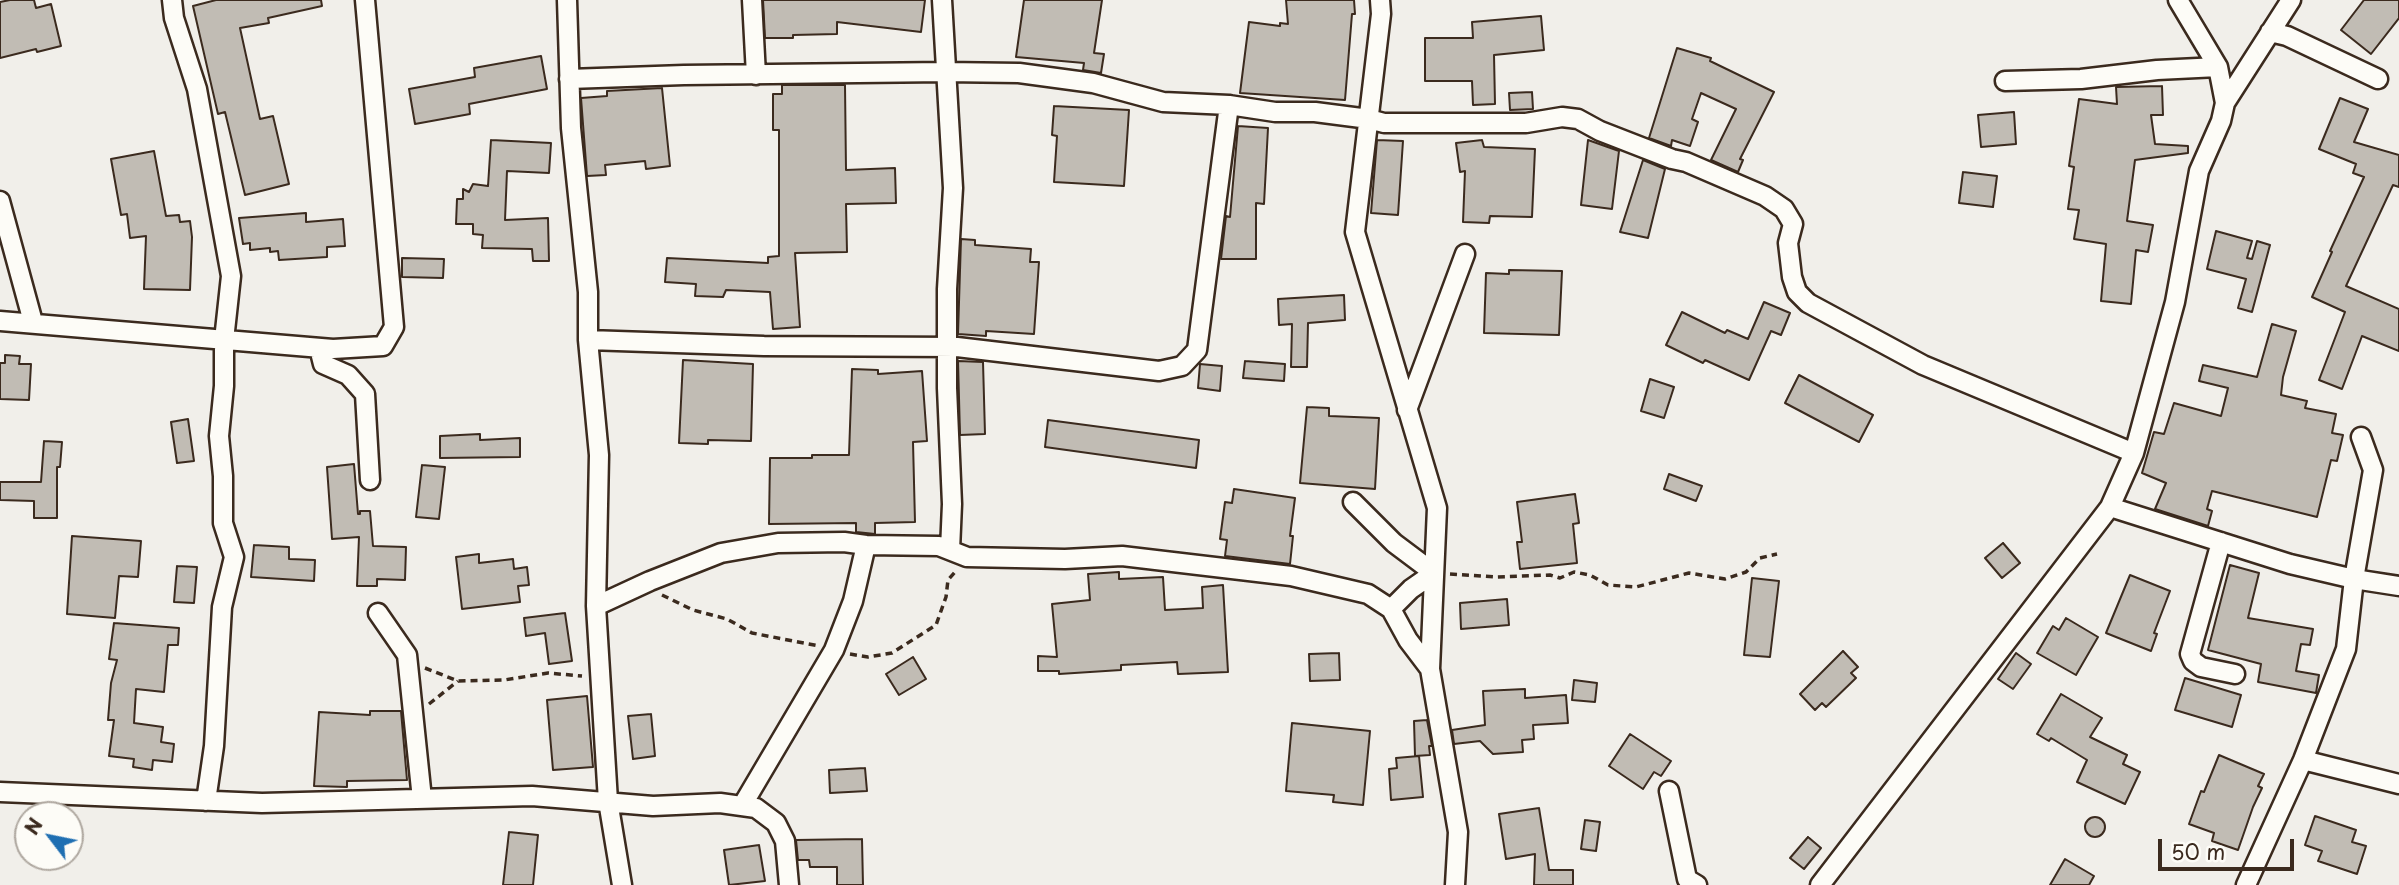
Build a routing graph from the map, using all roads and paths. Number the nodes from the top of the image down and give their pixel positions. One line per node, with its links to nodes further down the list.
1 (172, 0): 23 (street)
2 (365, 0): 26 (street)
3 (567, 0): 13 (street)
4 (752, 0): 12 (street)
5 (942, 0): 11 (street)
6 (1380, 0): 18 (street)
7 (2178, 0): 10 (street)
8 (2291, 0): 9 (street)
9 (2270, 32): 14 (street); 16 (street)
10 (2218, 67): 15 (street); 16 (street)
11 (945, 72): 12 (street); 17 (street); 25 (street)
12 (757, 75): 13 (street)
13 (569, 79): 24 (street)
14 (2378, 79)
15 (2005, 81)
16 (2225, 103): 29 (street)
17 (1228, 105): 18 (street); 25 (street)
18 (1369, 119): 27 (street); 29 (street)
19 (0, 201): 22 (street)
20 (1465, 254): 27 (street)
21 (0, 321): 22 (street)
22 (33, 322): 23 (street)
23 (224, 340): 26 (street); 56 (street)
24 (588, 340): 25 (street); 41 (street)
25 (947, 347): 35 (street)
26 (319, 348): 30 (street)
27 (1407, 410): 37 (street)
28 (2361, 437): 38 (street)
29 (2134, 453): 32 (street)
30 (370, 480)
31 (1353, 502): 37 (street)
32 (2110, 507): 33 (street); 63 (street)
33 (2221, 542): 38 (street); 47 (street)
34 (866, 545): 35 (street); 40 (street); 44 (street)
35 (958, 554): 42 (street); 44 (path)
36 (1777, 554): 37 (path)
37 (1434, 573): 42 (street); 46 (street)
38 (2354, 579): 39 (street); 51 (street)
39 (2399, 586)
40 (632, 589): 41 (street); 44 (path)
41 (596, 606): 48 (street)
42 (1391, 609): 46 (street)
43 (379, 613): 45 (street)
44 (834, 650): 58 (street)
45 (407, 660): 49 (path); 50 (street)
46 (1430, 669): 61 (street)
47 (2235, 674)
48 (601, 677): 49 (path); 57 (street)
49 (458, 681): 50 (path)
50 (414, 717): 55 (street)
51 (2303, 760): 52 (street); 64 (street)
52 (2399, 784)
53 (1669, 791): 62 (street)
54 (0, 792): 56 (street)
55 (422, 799): 56 (street); 57 (street)
56 (206, 801)
57 (608, 802): 58 (street); 59 (street)
58 (742, 806): 60 (street)
59 (622, 885)
60 (789, 885)
61 (1455, 885)
62 (1698, 885)
63 (1820, 885)
64 (2245, 885)

